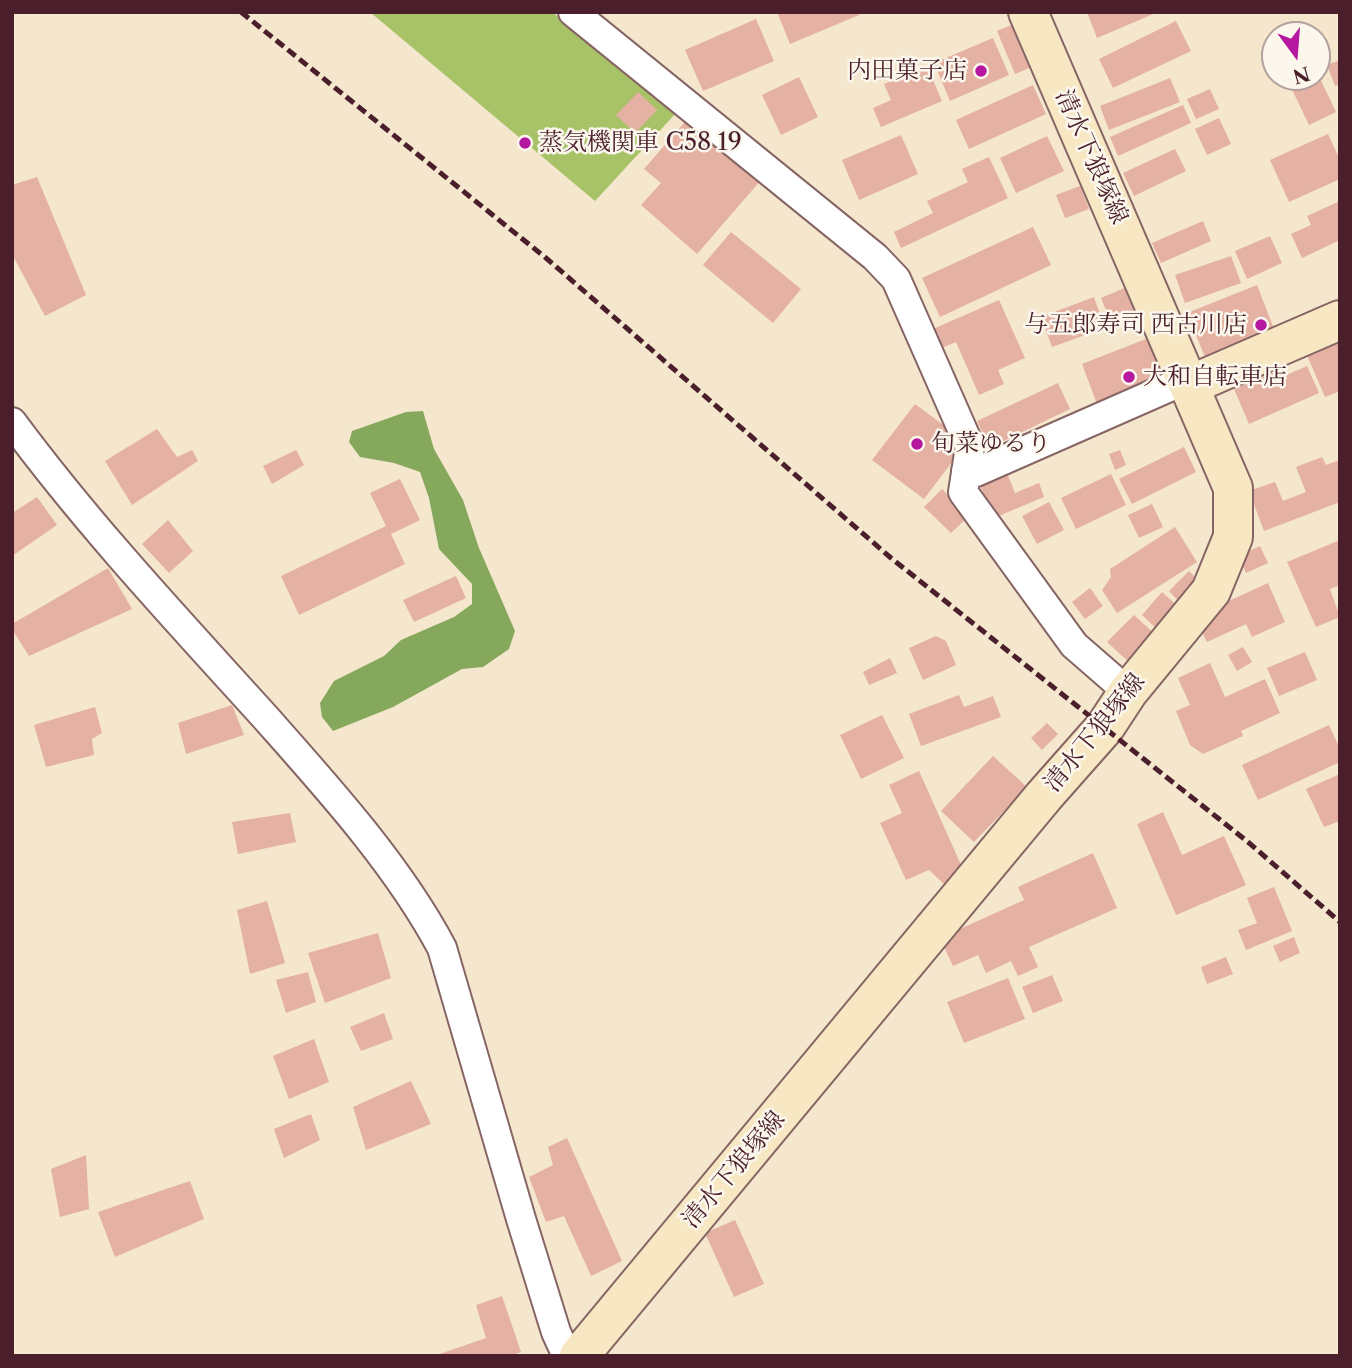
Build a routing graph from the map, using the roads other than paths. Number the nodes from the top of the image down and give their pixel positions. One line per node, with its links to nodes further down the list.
1 (573, 12): 6 (street)
2 (1028, 12): 4 (main road, 清水下狼塚線)
3 (1340, 320): 4 (main road)
4 (1190, 385): 6 (street); 7 (main road, 清水下狼塚線)
5 (12, 422): 8 (street)
6 (966, 471): 7 (street)
7 (1128, 692): 9 (main road, 清水下狼塚線)
8 (567, 1356)
9 (579, 1356)

